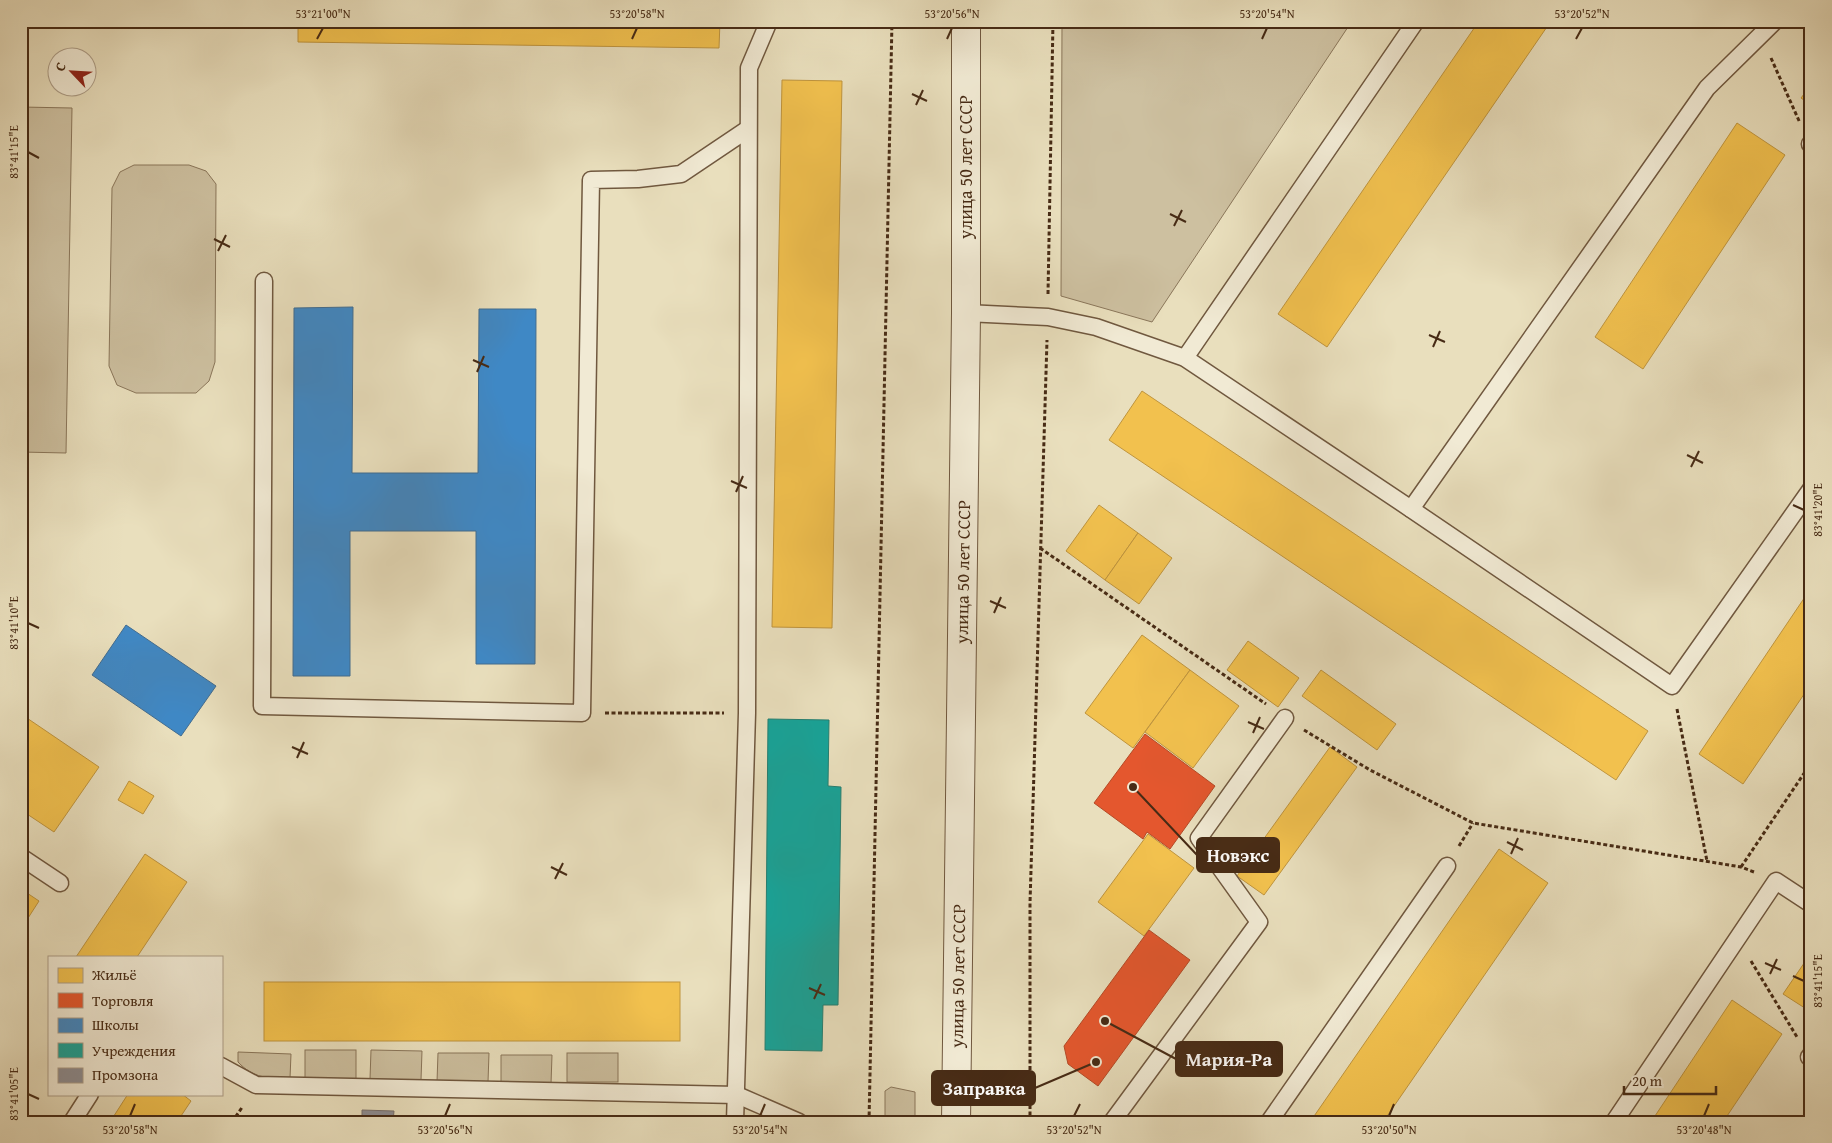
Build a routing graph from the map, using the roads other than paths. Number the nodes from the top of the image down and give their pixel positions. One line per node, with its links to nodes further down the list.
1 (770, 21): 5 (lane)
2 (966, 21): 7 (street, улица 50 лет СССР)
3 (1416, 21): 8 (lane)
4 (1775, 21): 10 (lane)
5 (748, 129): 6 (lane); 17 (lane)
6 (264, 281)
7 (966, 313): 8 (lane); 22 (street, улица 50 лет СССР)
8 (1186, 358): 10 (lane)
9 (1811, 489): 10 (lane)
10 (1412, 509)
11 (1286, 718): 23 (lane)
12 (21, 857): 14 (lane)
13 (1447, 866): 24 (lane)
14 (60, 883)
15 (1809, 898): 25 (lane)
16 (222, 1067): 17 (lane)
17 (737, 1095): 20 (lane); 21 (lane)
18 (89, 1096): 19 (lane)
19 (72, 1122)
20 (735, 1122)
21 (799, 1122)
22 (956, 1122)
23 (1112, 1122)
24 (1269, 1122)
25 (1614, 1122)

